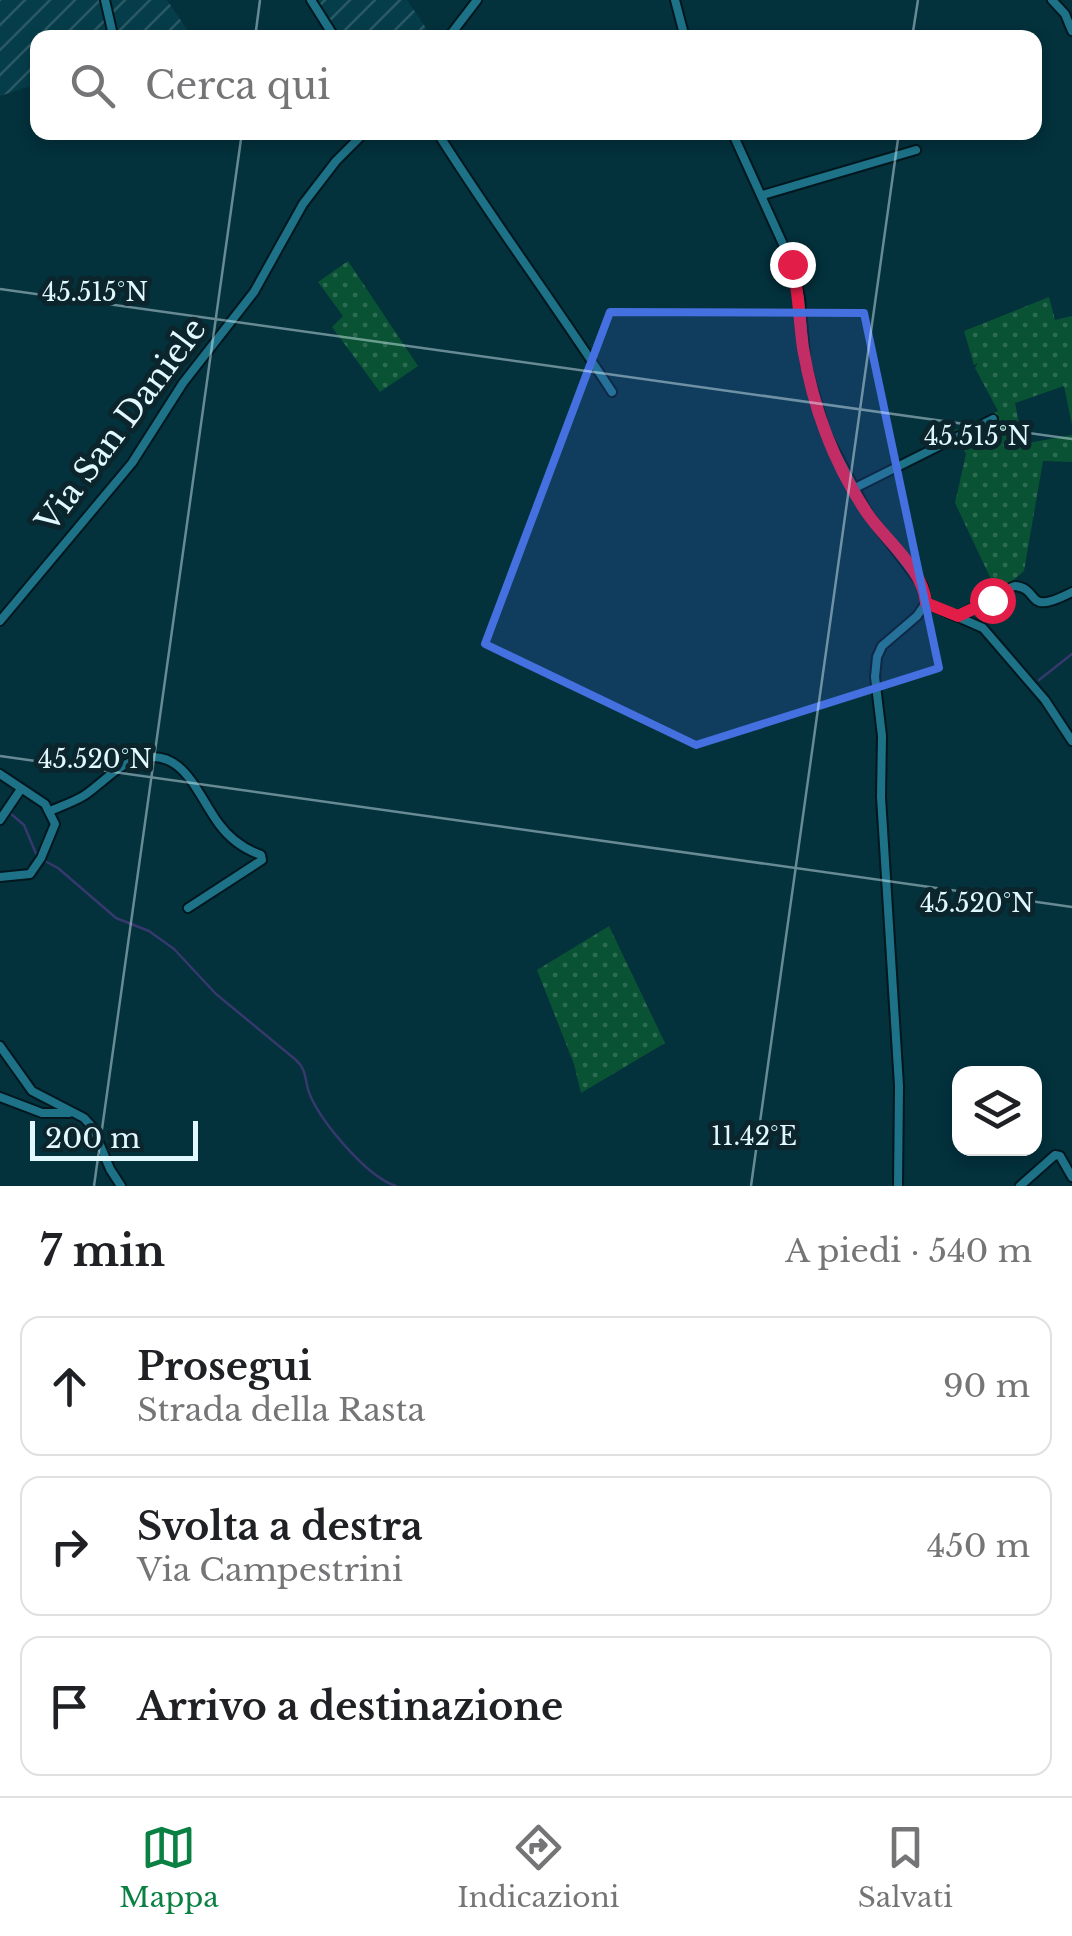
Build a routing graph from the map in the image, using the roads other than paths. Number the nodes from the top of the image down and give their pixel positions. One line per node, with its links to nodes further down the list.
1 (104, 0): 6 (street)
2 (311, 0): 7 (street)
3 (478, 0): 8 (street)
4 (675, 0): 9 (street)
5 (1052, 0): 10 (street)
6 (112, 30)
7 (330, 30)
8 (454, 30)
9 (683, 30)
10 (1072, 30)
11 (357, 140): 22 (street, Via San Daniele)
12 (443, 140): 16 (street)
13 (736, 140): 15 (street)
14 (916, 150): 15 (street)
15 (763, 195): 18 (street)
16 (612, 392)
17 (993, 419): 18 (street)
18 (853, 489): 20 (street)
19 (1072, 592): 21 (street)
20 (926, 603): 21 (street); 35 (street)
21 (958, 616): 23 (street)
22 (0, 621)
23 (1072, 741)
24 (0, 774): 25 (street)
25 (22, 790): 26 (street); 27 (street)
26 (50, 811): 28 (street); 29 (street)
27 (0, 820)
28 (0, 878)
29 (188, 908)
30 (0, 1046): 32 (street)
31 (0, 1097): 32 (street)
32 (74, 1112): 34 (street)
33 (1072, 1176): 36 (street)
34 (121, 1186)
35 (898, 1186)
36 (1020, 1186)

